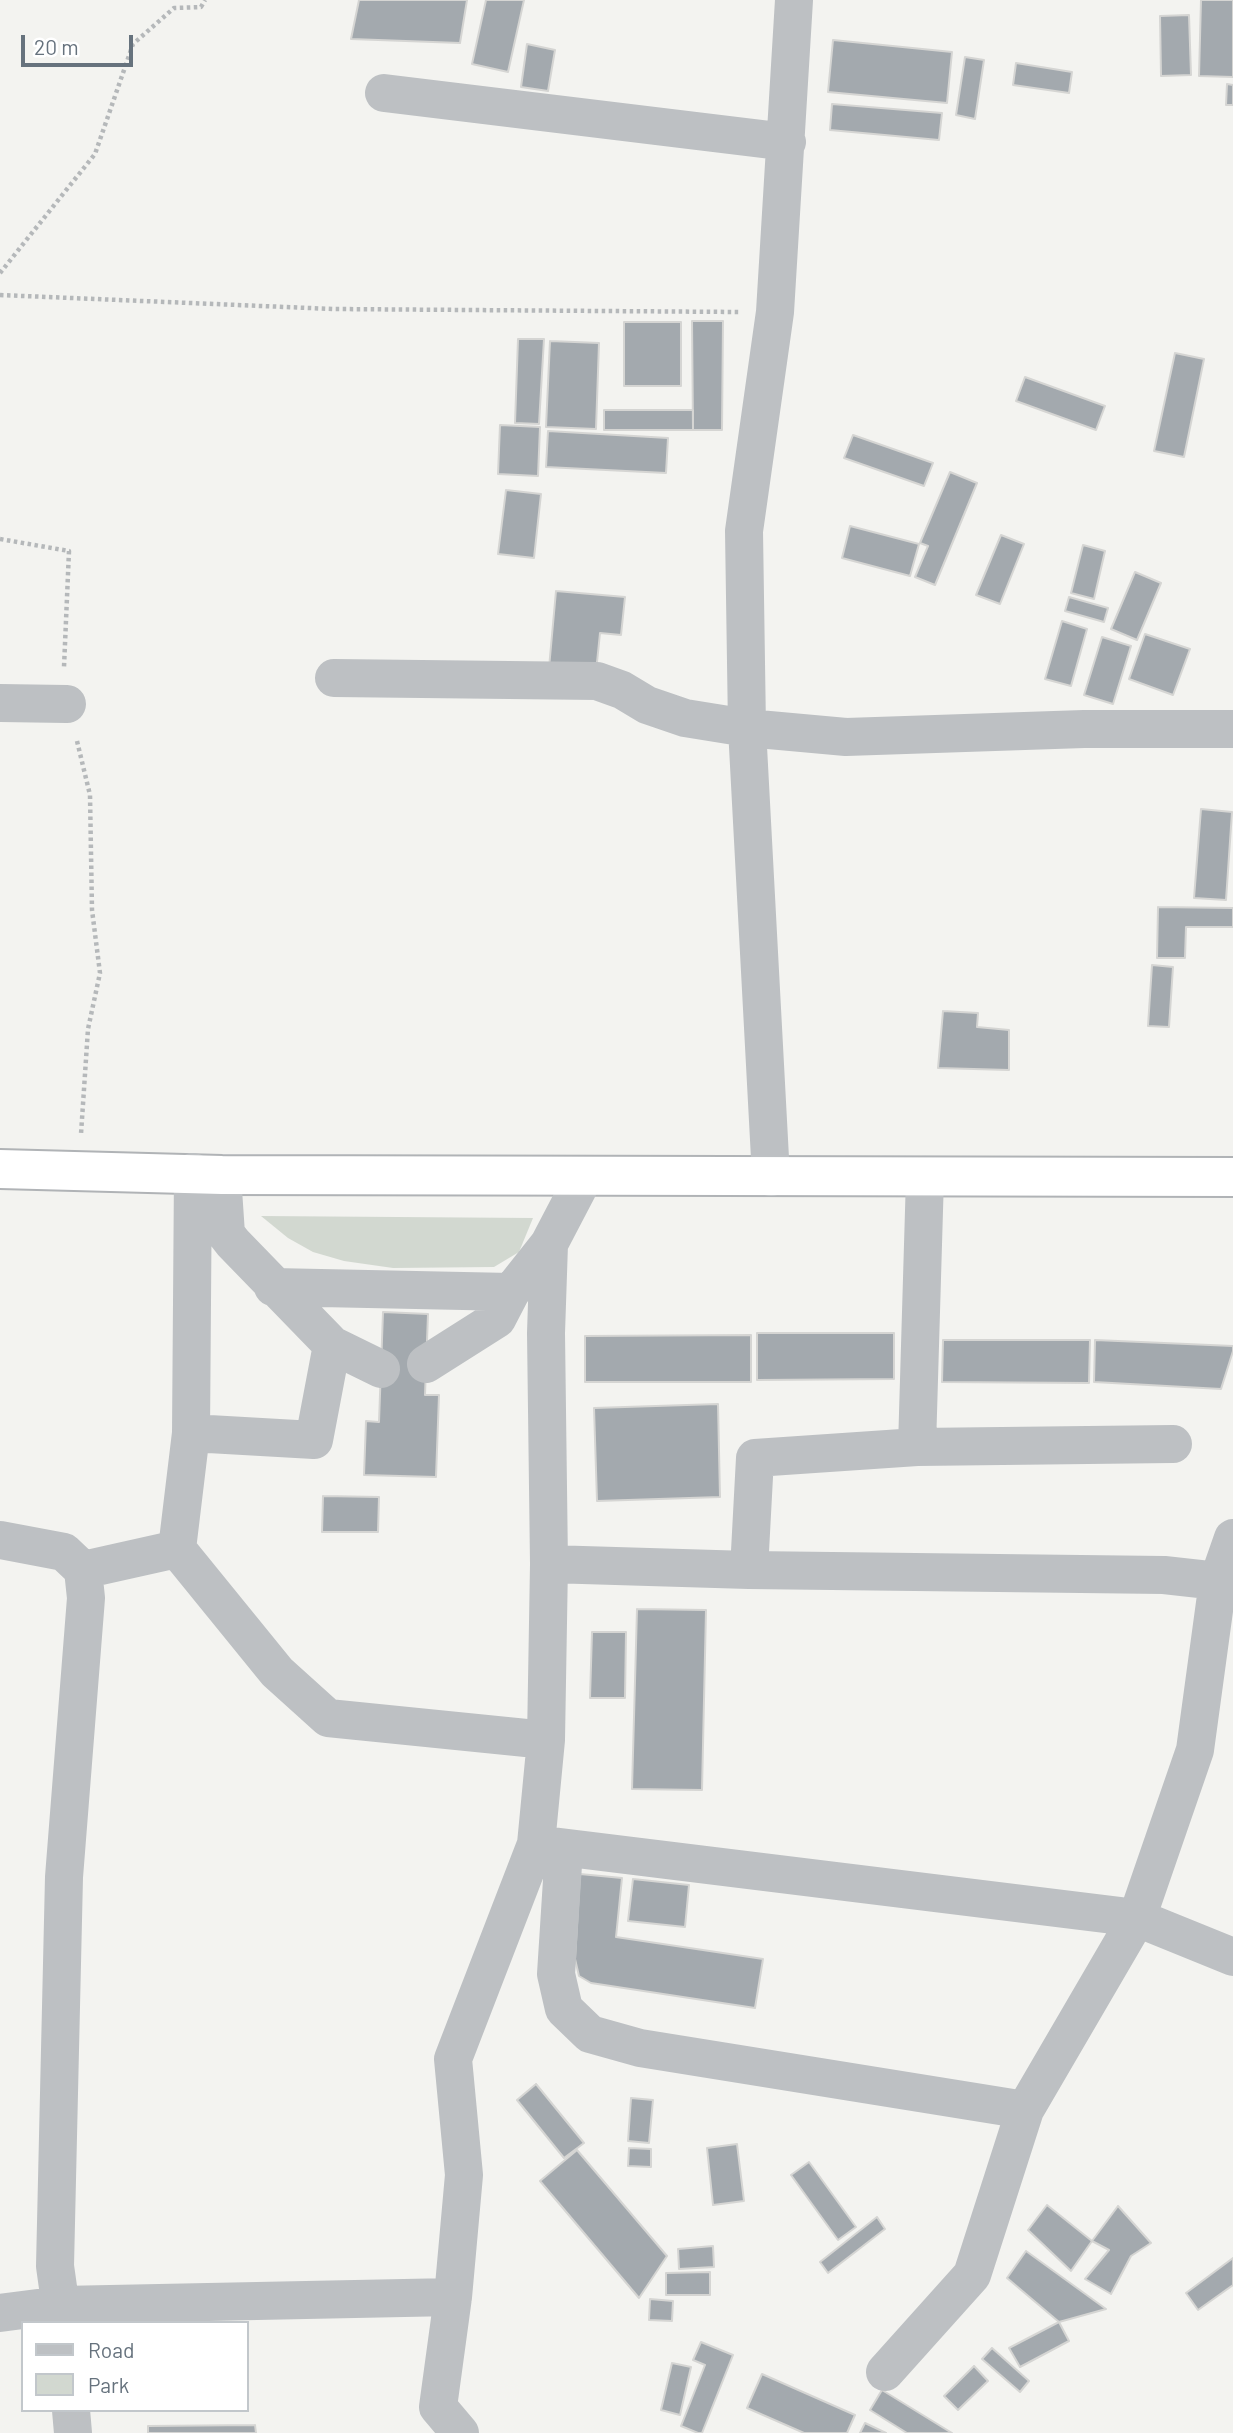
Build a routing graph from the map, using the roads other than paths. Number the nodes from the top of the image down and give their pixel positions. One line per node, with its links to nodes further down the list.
1 (794, 0): 3 (street)
2 (384, 93): 3 (street)
3 (787, 142): 7 (street)
4 (334, 678): 7 (street)
5 (0, 703): 6 (street)
6 (68, 705)
7 (747, 728): 8 (street); 12 (street)
8 (1233, 729)
9 (0, 1169): 10 (highway)
10 (208, 1174): 11 (highway); 16 (street); 21 (street)
11 (584, 1177): 12 (highway); 15 (street)
12 (771, 1177): 13 (highway)
13 (925, 1177): 14 (highway); 23 (street)
14 (1233, 1177)
15 (550, 1244): 17 (street); 27 (street)
16 (273, 1287): 17 (street); 18 (street)
17 (511, 1292): 19 (street)
18 (332, 1345): 20 (street); 21 (street)
19 (426, 1364)
20 (381, 1369)
21 (191, 1433): 26 (street)
22 (1173, 1444): 23 (street)
23 (917, 1447): 29 (street)
24 (1233, 1538): 30 (street)
25 (0, 1540): 28 (street)
26 (177, 1549): 28 (street); 31 (street)
27 (549, 1564): 29 (street); 31 (street)
28 (83, 1570): 38 (street)
29 (749, 1570): 30 (street)
30 (1218, 1581): 33 (street)
31 (545, 1740): 32 (street)
32 (550, 1847): 33 (street); 35 (street); 36 (street)
33 (1138, 1918): 34 (street); 35 (street)
34 (1233, 1957)
35 (1025, 2110): 39 (street)
36 (453, 2297): 38 (street); 41 (street)
37 (0, 2313): 38 (street)
38 (62, 2314)
39 (885, 2372)
40 (71, 2412): 42 (street)
41 (443, 2424)
42 (73, 2433)

